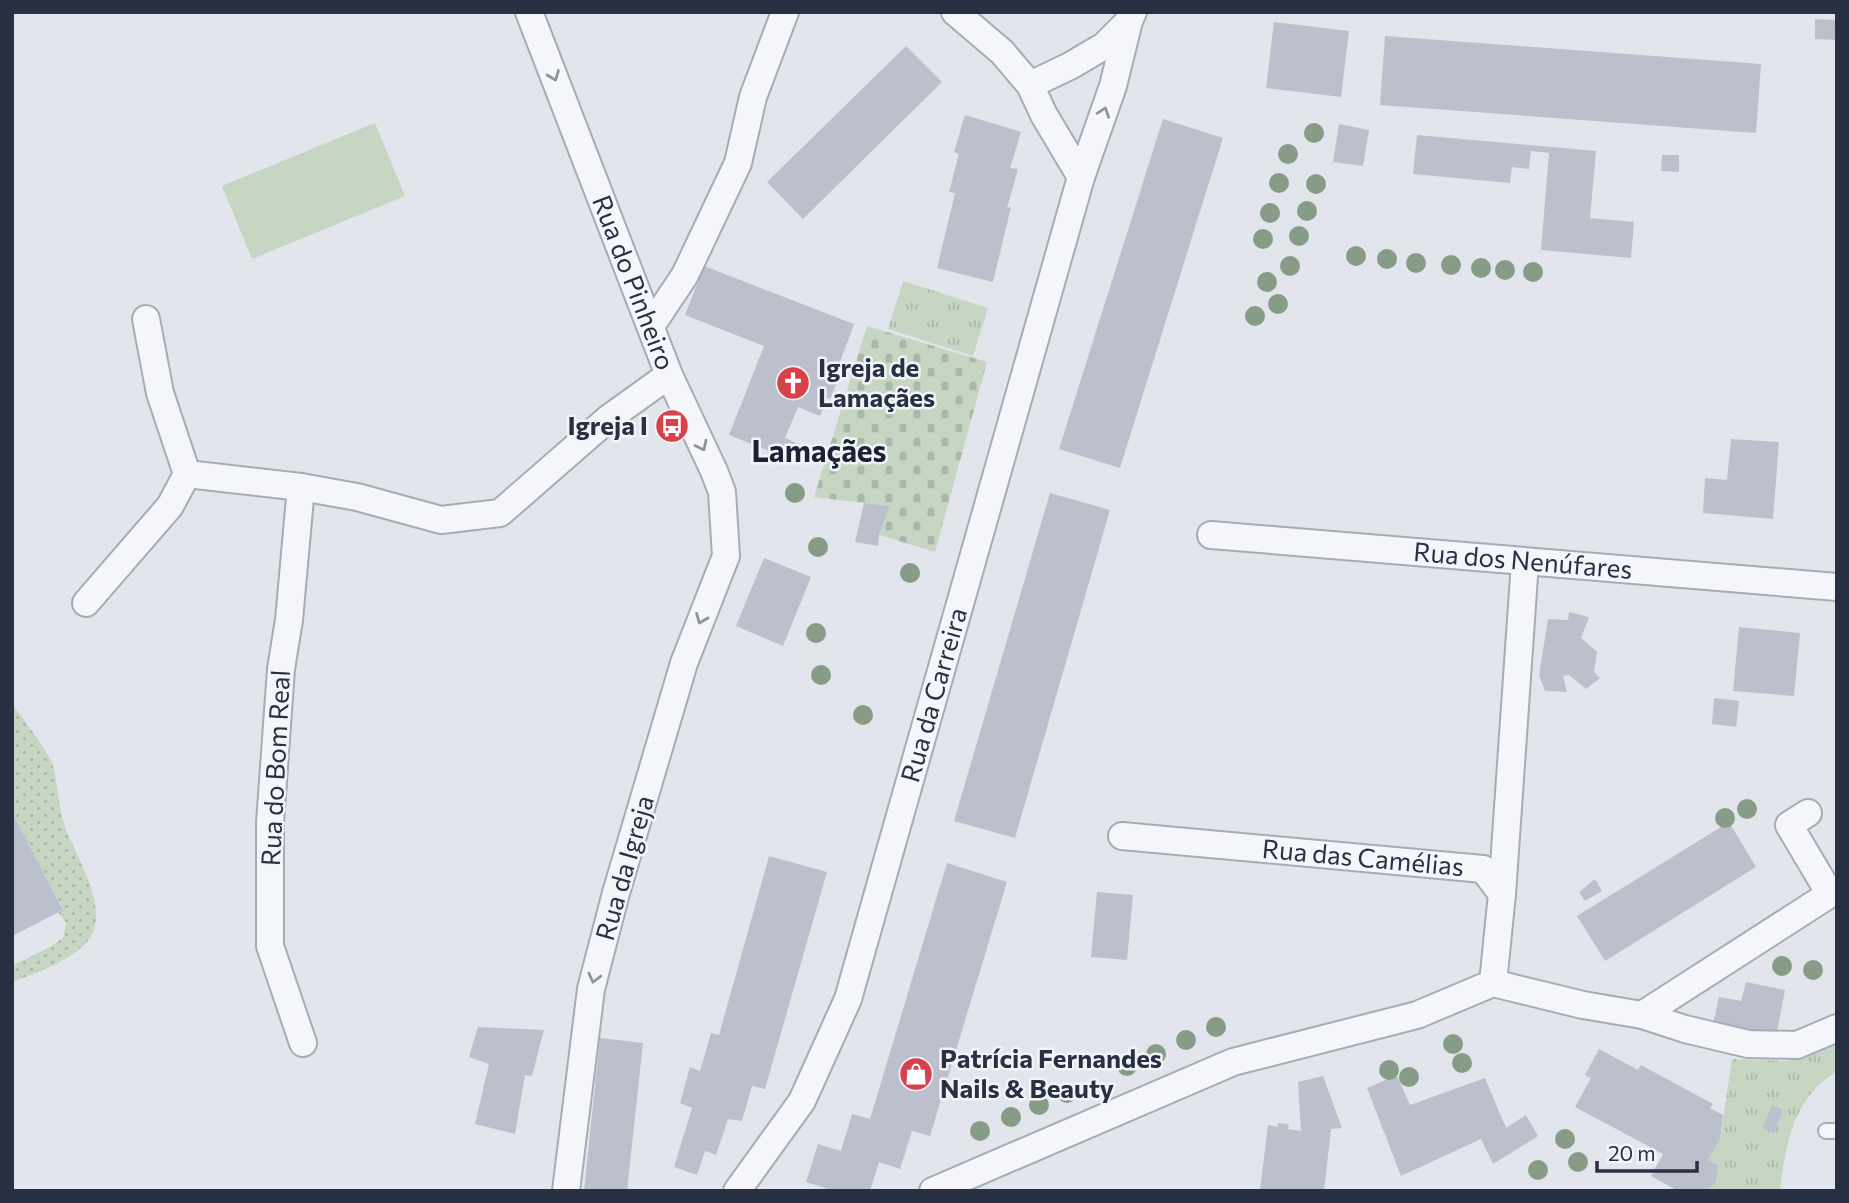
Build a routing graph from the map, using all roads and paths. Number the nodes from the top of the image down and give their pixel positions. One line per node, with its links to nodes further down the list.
1 (529, 12): 8 (street, Rua do Pinheiro, one-way to 8)
2 (785, 12): 8 (street)
3 (954, 12): 5 (street)
4 (1131, 16): 5 (street, Rua da Carreira); 6 (street, Rua da Carreira, one-way to 4)
5 (1030, 85): 6 (street)
6 (1082, 177): 25 (street, Rua da Carreira)
7 (146, 319): 10 (street)
8 (651, 326): 9 (street, Rua do Pinheiro)
9 (669, 376): 11 (street); 13 (street, Rua do Pinheiro, one-way to 13)
10 (187, 474): 11 (street); 16 (street)
11 (302, 487): 23 (street, Rua do Bom Real)
12 (1211, 535): 14 (street, Rua dos Nenúfares)
13 (726, 556): 24 (street, Rua da Igreja, one-way to 24)
14 (1525, 562): 15 (street, Rua dos Nenúfares); 19 (street)
15 (1837, 587)
16 (86, 603)
17 (1808, 813): 21 (street)
18 (1122, 836): 19 (street, Rua das Camélias)
19 (1502, 894): 20 (street)
20 (1493, 982): 21 (street); 26 (street)
21 (1642, 1016): 22 (street)
22 (1837, 1028)
23 (303, 1044)
24 (566, 1191)
25 (737, 1191)
26 (933, 1191)

